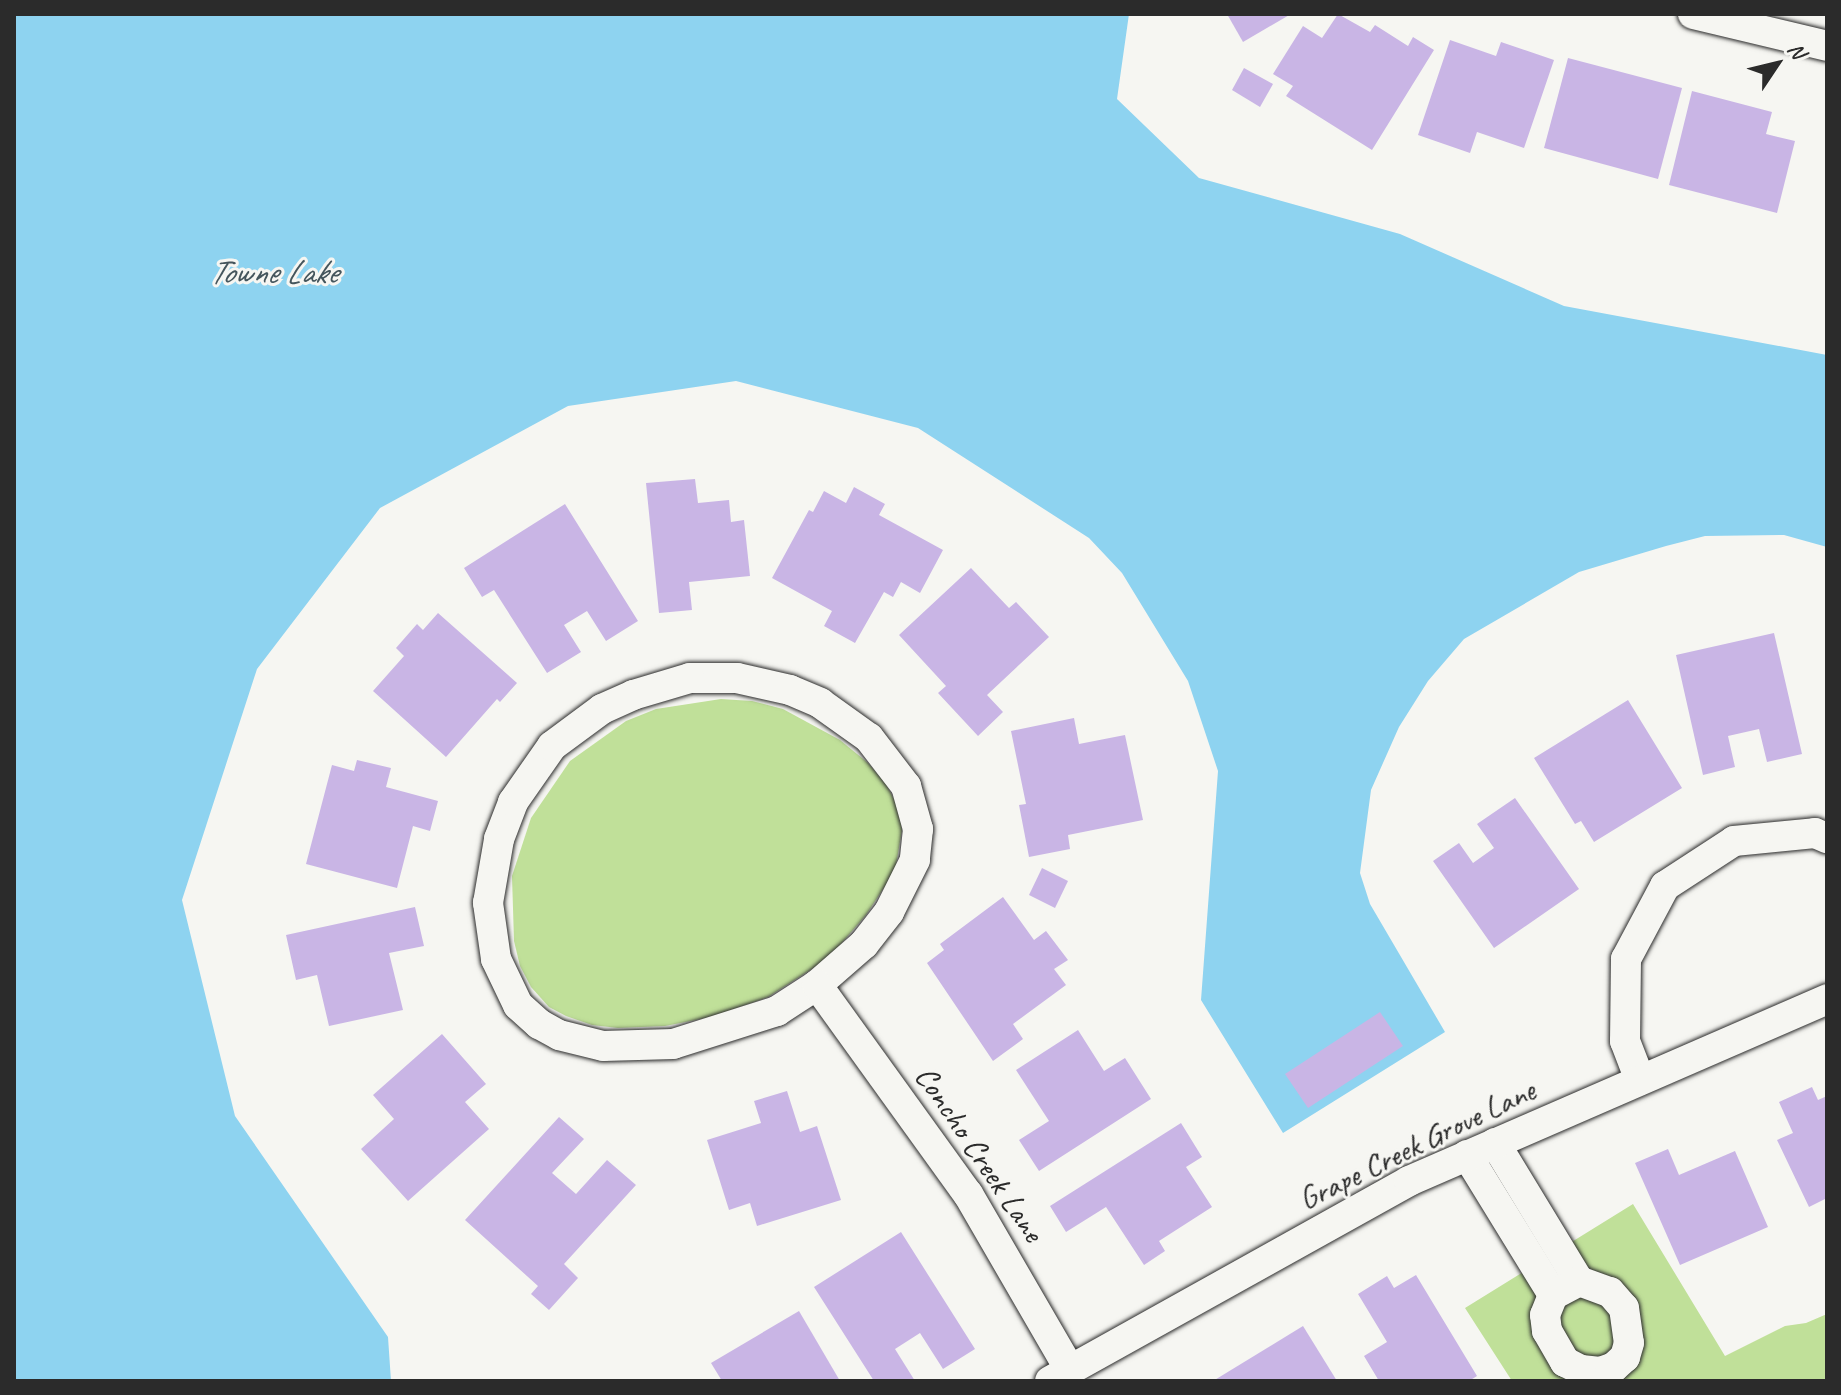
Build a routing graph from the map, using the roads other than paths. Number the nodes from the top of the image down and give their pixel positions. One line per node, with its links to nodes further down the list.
1 (1693, 14): 2 (street)
2 (1827, 46)
3 (1827, 838): 6 (street)
4 (817, 985): 4 (street); 10 (street, Concho Creek Lane)
5 (1827, 999): 6 (street, Grape Creek Grove Lane)
6 (1640, 1080): 7 (street, Grape Creek Grove Lane)
7 (1481, 1149): 8 (street); 10 (street, Grape Creek Grove Lane)
8 (1566, 1288): 9 (street); 9 (street)
9 (1618, 1373)
10 (1060, 1376)

